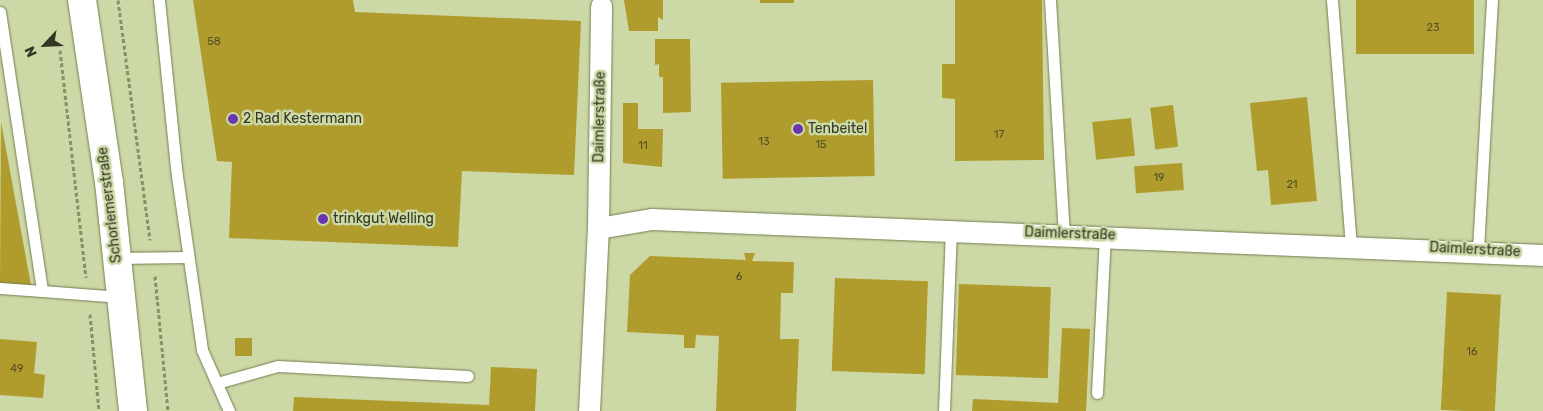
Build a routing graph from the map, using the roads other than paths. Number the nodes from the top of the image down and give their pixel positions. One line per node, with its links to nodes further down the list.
1 (82, 0): 16 (main road, Schorlemerstraße)
2 (160, 0): 15 (lane)
3 (1050, 0): 10 (lane)
4 (1332, 0): 12 (lane)
5 (1492, 0): 13 (lane)
6 (597, 3): 8 (street, Daimlerstraße)
7 (0, 12): 18 (lane)
8 (598, 228): 9 (street, Daimlerstraße); 25 (street, Daimlerstraße)
9 (951, 230): 10 (street, Daimlerstraße); 26 (lane)
10 (1064, 234): 11 (street, Daimlerstraße)
11 (1104, 236): 12 (street, Daimlerstraße); 22 (lane)
12 (1351, 245): 13 (street, Daimlerstraße)
13 (1478, 250): 14 (street, Daimlerstraße)
14 (1543, 255)
15 (188, 257): 16 (lane); 21 (lane)
16 (117, 258): 19 (main road, Schorlemerstraße)
17 (0, 288): 18 (lane)
18 (42, 291): 19 (lane)
19 (121, 297): 23 (main road, Schorlemerstraße)
20 (468, 376): 21 (lane)
21 (217, 384): 24 (lane)
22 (1097, 393)
23 (133, 411)
24 (229, 411)
25 (589, 411)
26 (944, 411)

